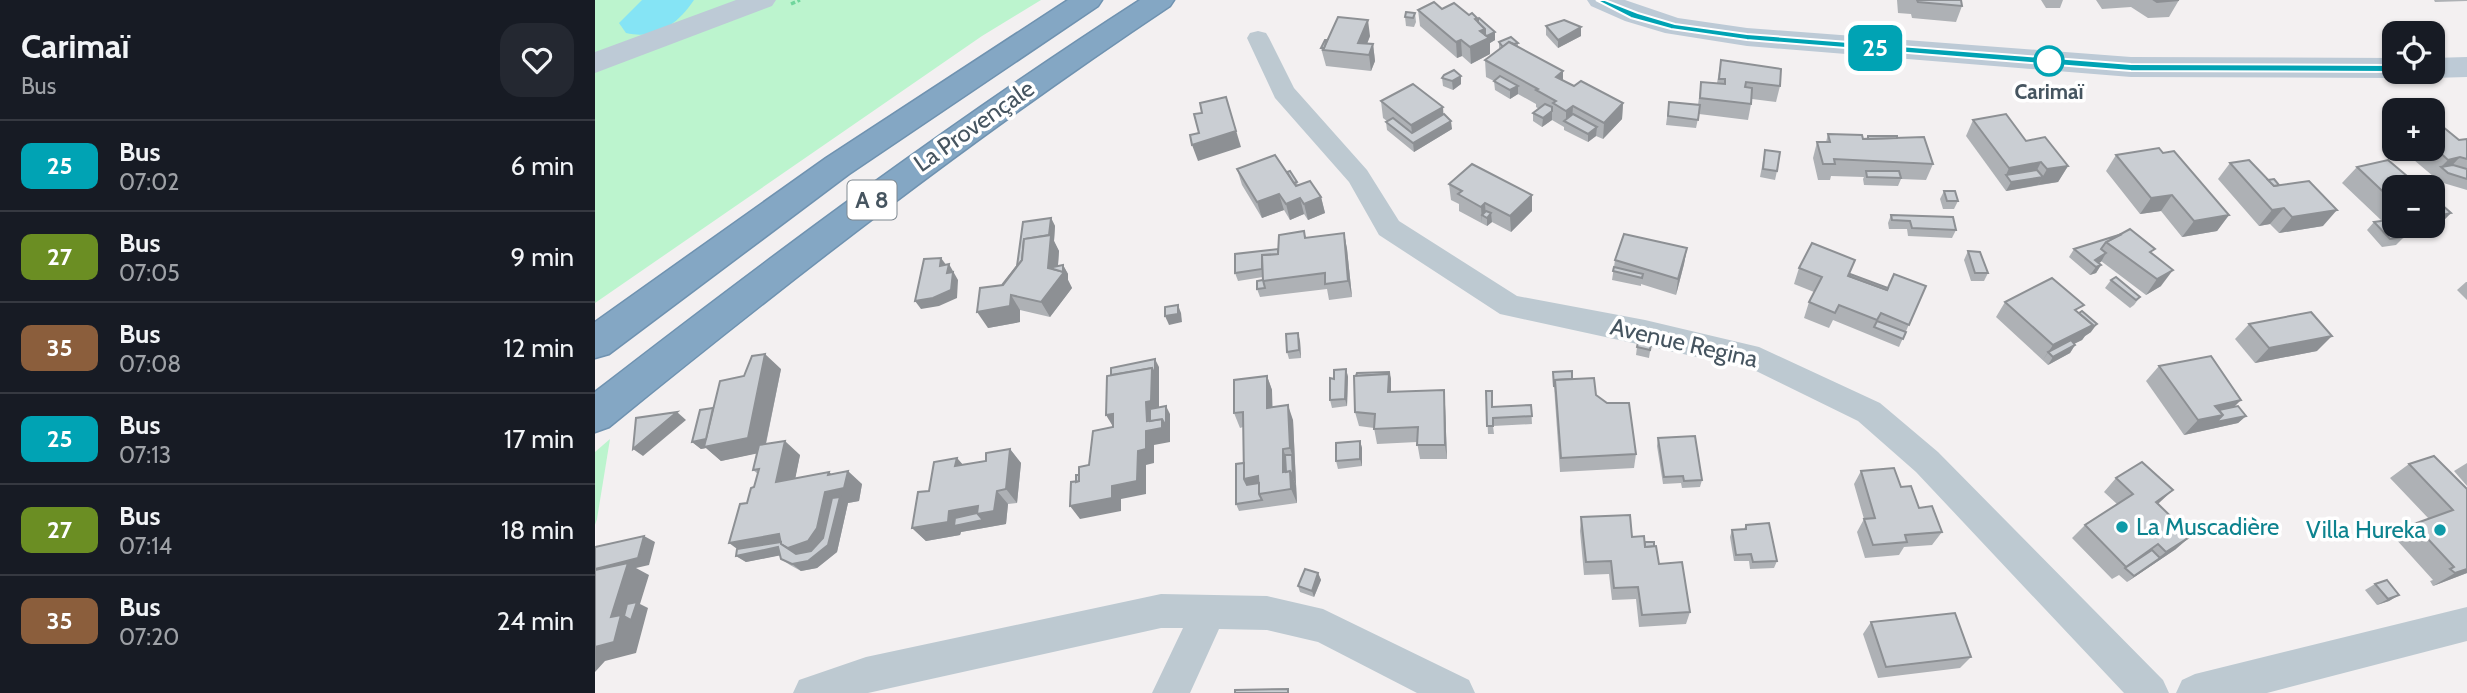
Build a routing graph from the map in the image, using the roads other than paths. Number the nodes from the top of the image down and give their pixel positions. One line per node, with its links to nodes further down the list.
1 (762, 0): 6 (street)
2 (1088, 0): 10 (highway, La Provençale / A 8)
3 (1160, 0): 11 (highway, La Provençale / A 8)
4 (1603, 0): 8 (street)
5 (1258, 38): 17 (street, Avenue Regina)
6 (595, 63)
7 (2467, 67): 9 (street)
8 (2382, 68)
9 (2445, 68)
10 (595, 342)
11 (595, 415)
12 (1209, 612): 14 (street); 15 (street); 16 (street)
13 (2467, 624): 18 (street)
14 (812, 693)
15 (1171, 693)
16 (1456, 693)
17 (2150, 693)
18 (2195, 693)

